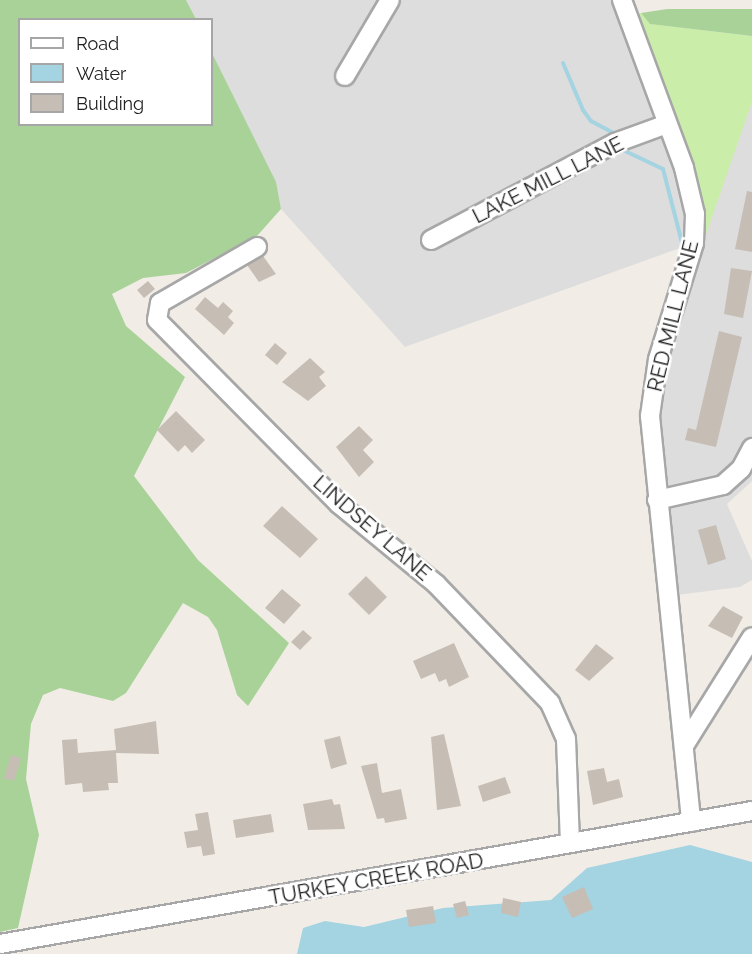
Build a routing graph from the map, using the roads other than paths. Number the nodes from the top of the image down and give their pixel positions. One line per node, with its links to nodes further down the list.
1 (390, 0): 3 (street)
2 (622, 0): 4 (street, RED MILL LANE)
3 (345, 76)
4 (667, 124): 5 (street, LAKE MILL LANE); 8 (street, RED MILL LANE)
5 (431, 240)
6 (257, 247): 13 (street, LINDSEY LANE)
7 (752, 448): 8 (street)
8 (657, 500): 10 (street, RED MILL LANE)
9 (752, 637): 10 (street)
10 (686, 744): 12 (street, RED MILL LANE)
11 (752, 812): 12 (street, TURKEY CREEK ROAD)
12 (691, 822): 13 (street, TURKEY CREEK ROAD)
13 (570, 843): 14 (street, TURKEY CREEK ROAD)
14 (0, 944)

